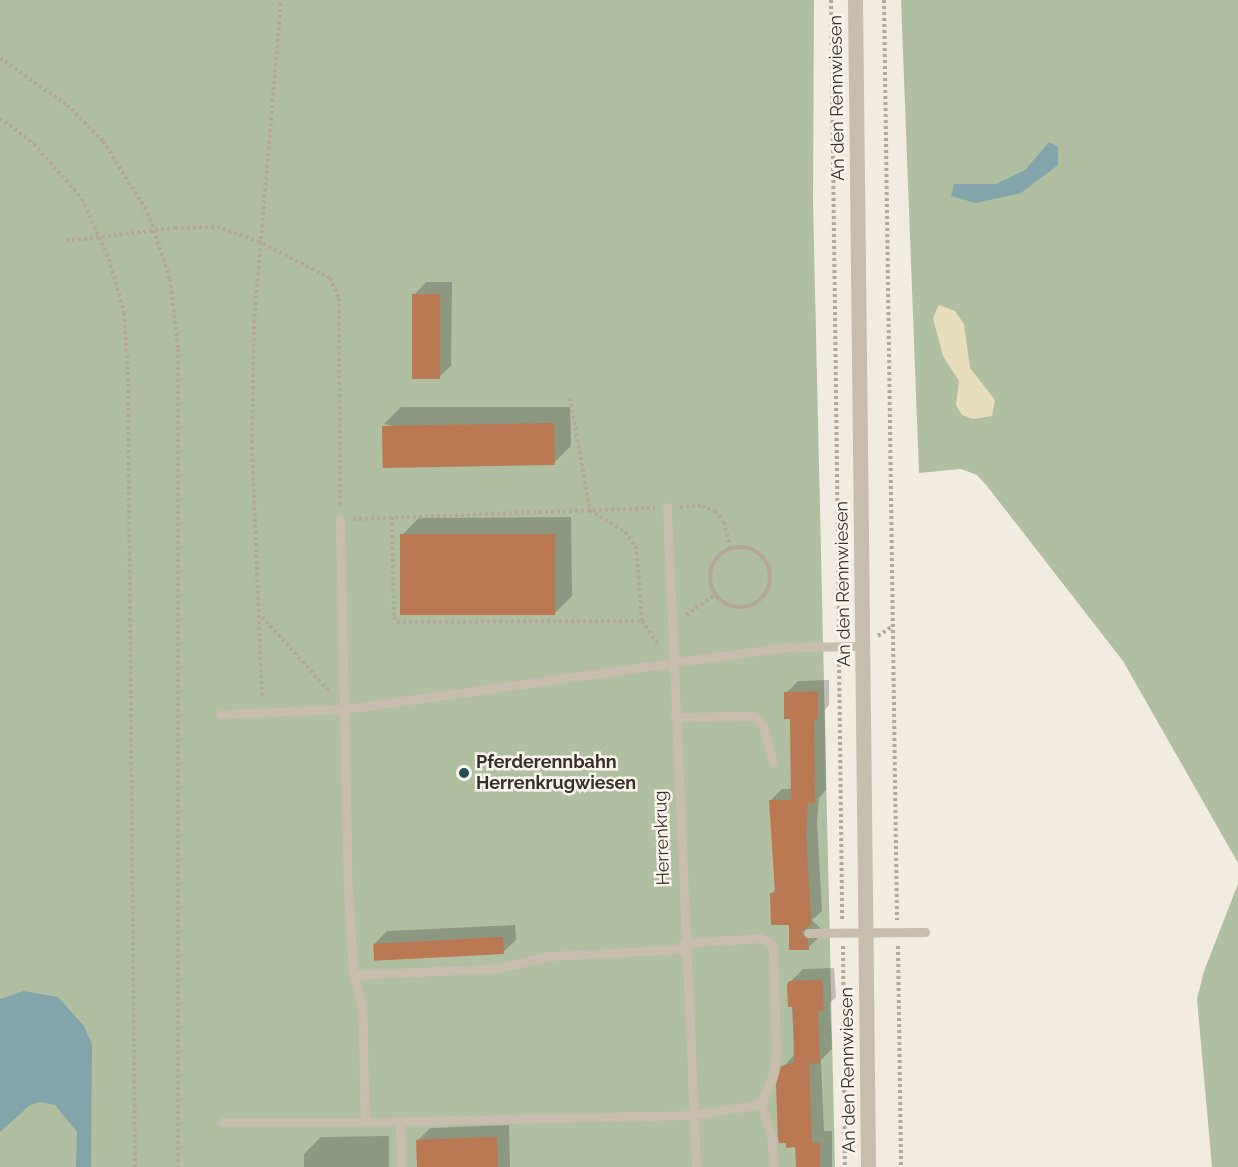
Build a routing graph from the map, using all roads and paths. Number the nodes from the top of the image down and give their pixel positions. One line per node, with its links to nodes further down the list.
1 (281, 0): 10 (path)
2 (831, 0): 22 (path)
3 (855, 0): 21 (street, An den Rennwiesen)
4 (884, 0): 31 (path)
5 (0, 58): 7 (path)
6 (0, 118): 8 (path)
7 (156, 230): 8 (path); 10 (path); 42 (path)
8 (100, 236): 9 (path); 41 (path)
9 (66, 241)
10 (258, 241): 15 (path); 18 (path)
11 (570, 398): 13 (path)
12 (667, 507): 13 (path); 16 (path); 20 (lane, Herrenkrug)
13 (590, 510): 14 (path); 19 (path)
14 (392, 517): 15 (path); 19 (path)
15 (340, 520): 25 (lane)
16 (730, 548): 17 (path); 17 (path)
17 (716, 594): 20 (path)
18 (261, 616): 24 (path); 25 (path)
19 (642, 621): 23 (path)
20 (670, 626): 23 (lane, Herrenkrug)
21 (863, 646): 22 (lane); 30 (street, An den Rennwiesen)
22 (839, 647): 23 (lane); 29 (path)
23 (672, 661): 25 (lane); 27 (lane, Herrenkrug)
24 (262, 696)
25 (345, 709): 26 (lane); 35 (lane)
26 (220, 714)
27 (674, 717): 28 (lane); 34 (lane, Herrenkrug)
28 (773, 763)
29 (842, 932): 30 (lane); 33 (lane); 46 (path)
30 (866, 932): 31 (lane); 47 (street, An den Rennwiesen)
31 (897, 932): 32 (lane); 48 (path)
32 (925, 932)
33 (808, 933)
34 (683, 946): 35 (lane); 36 (lane); 37 (lane, Herrenkrug)
35 (353, 975): 39 (lane)
36 (760, 1104): 37 (lane); 45 (lane)
37 (693, 1115): 40 (lane); 44 (lane, Herrenkrug)
38 (223, 1122): 39 (lane)
39 (365, 1122): 40 (lane)
40 (400, 1123): 43 (lane)
41 (135, 1167)
42 (178, 1167)
43 (401, 1167)
44 (696, 1167)
45 (774, 1167)
46 (845, 1167)
47 (868, 1167)
48 (901, 1167)

